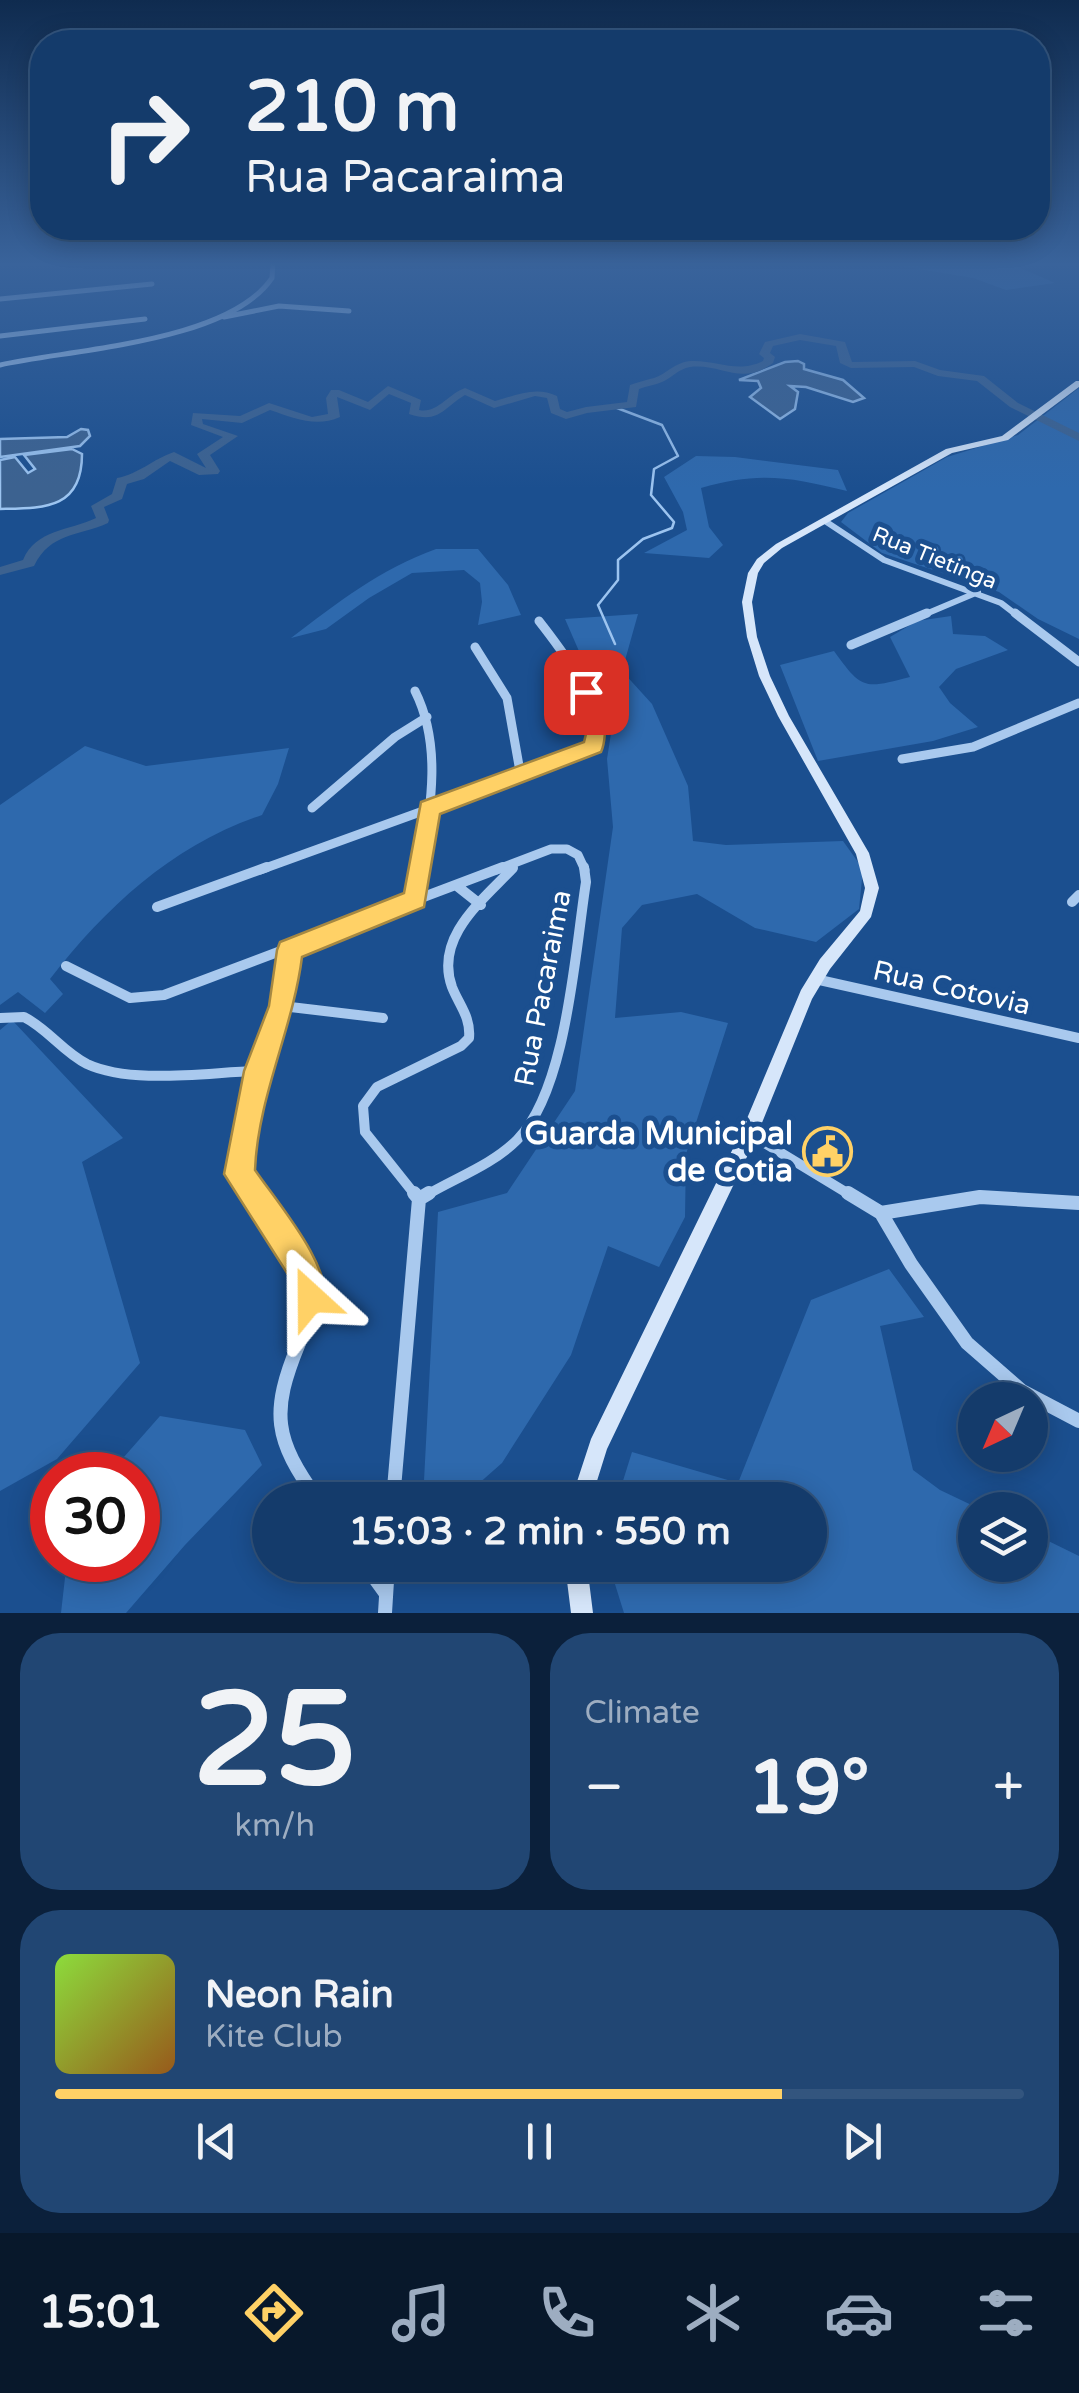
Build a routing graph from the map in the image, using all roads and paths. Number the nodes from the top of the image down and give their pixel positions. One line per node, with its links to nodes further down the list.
1 (151, 338): 2 (street)
2 (0, 366)
3 (1079, 382): 4 (main road)
4 (825, 521): 5 (street, Rua Tietinga); 24 (main road)
5 (978, 592): 7 (street); 9 (street, Rua Tietinga)
6 (539, 620): 14 (street)
7 (850, 645)
8 (476, 648): 14 (street)
9 (1079, 662)
10 (414, 691): 12 (street)
11 (1079, 703): 13 (street)
12 (427, 717): 15 (street); 16 (street)
13 (902, 759)
14 (521, 777): 16 (street)
15 (312, 808)
16 (429, 809): 19 (street); 21 (street)
17 (516, 864): 18 (street, Rua Pacaraima); 20 (street); 31 (street, Rua Pacaraima)
18 (457, 886): 19 (street, Rua Pacaraima); 20 (street)
19 (416, 900): 22 (street, Rua Pacaraima)
20 (480, 906): 31 (street)
21 (157, 908)
22 (290, 950): 23 (street, Rua Pacaraima); 25 (street)
23 (66, 966)
24 (815, 979): 28 (street, Rua Cotovia); 30 (main road)
25 (282, 1006): 27 (street); 29 (street)
26 (0, 1018): 29 (street)
27 (384, 1018)
28 (1079, 1038)
29 (258, 1071): 35 (street)
30 (749, 1134): 33 (street); 37 (main road)
31 (419, 1199): 36 (street)
32 (1079, 1203): 33 (street)
33 (881, 1212): 34 (street)
34 (1079, 1421)
35 (306, 1482)
36 (395, 1482)
37 (587, 1482)
38 (377, 1582): 41 (street)
39 (387, 1582): 41 (street)
40 (578, 1582): 43 (main road)
41 (386, 1594): 42 (street)
42 (385, 1613)
43 (582, 1613)

